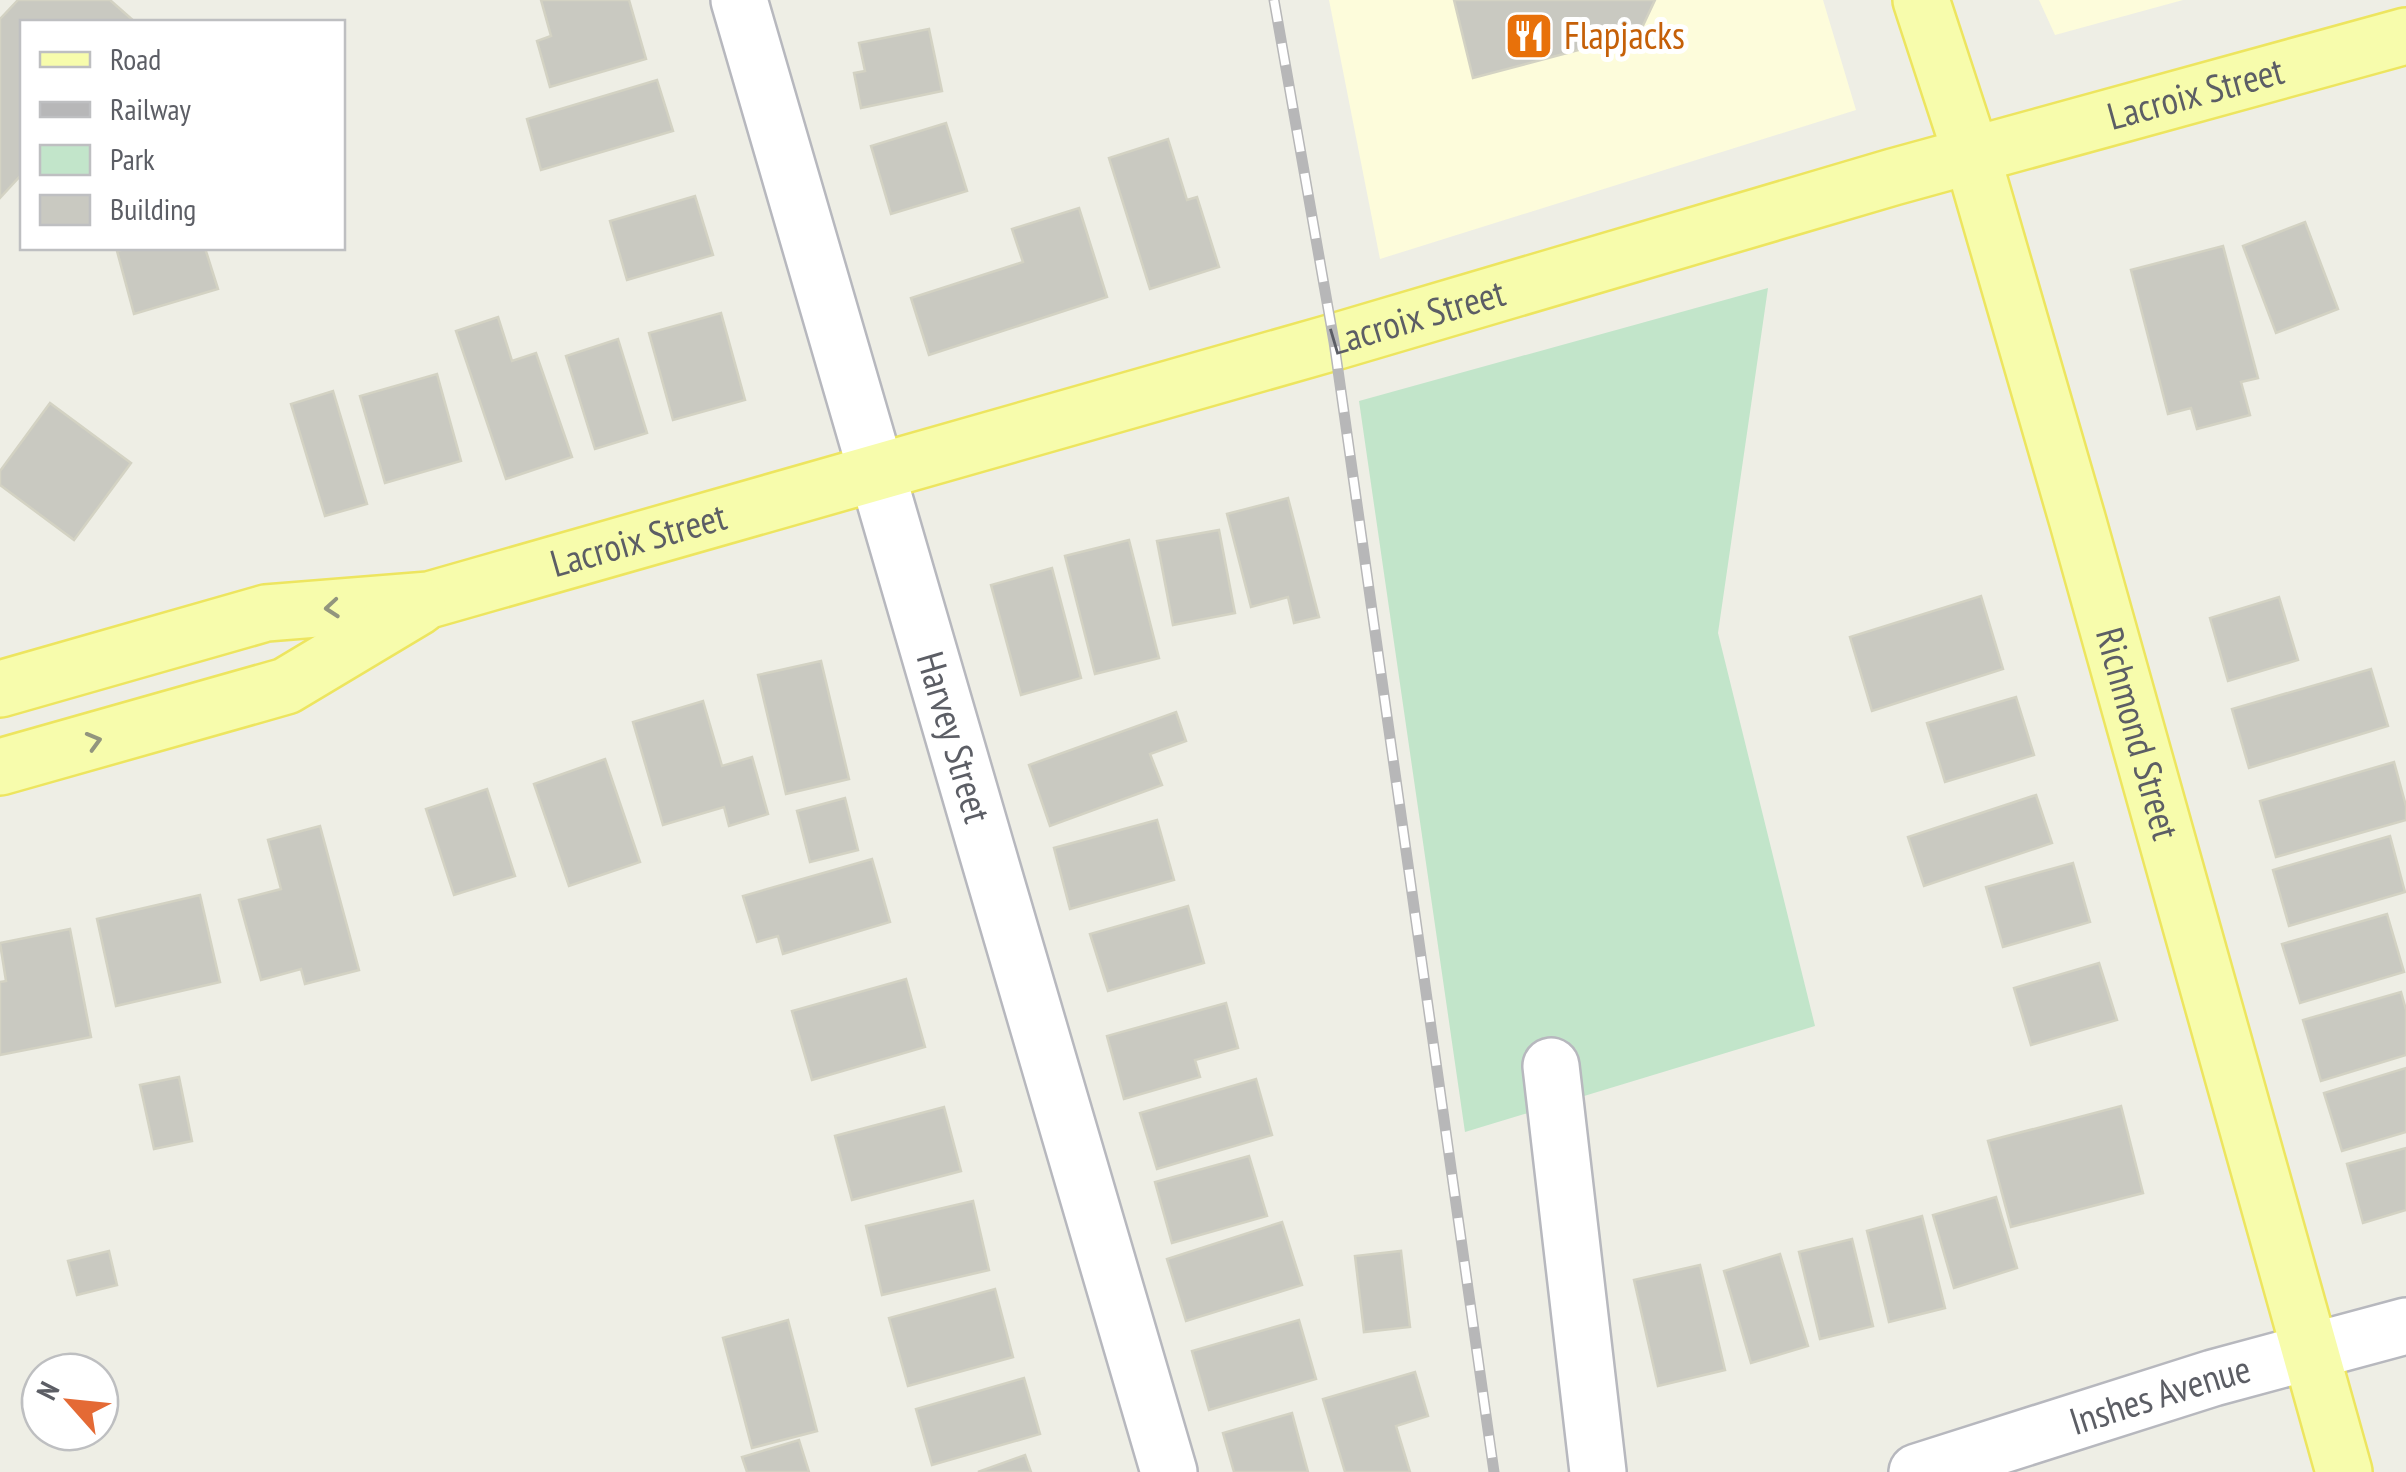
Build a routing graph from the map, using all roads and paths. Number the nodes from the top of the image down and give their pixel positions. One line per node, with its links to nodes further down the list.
1 (739, 0): 5 (street, Harvey Street)
2 (1922, 0): 4 (main road, Richmond Street)
3 (2406, 36): 4 (main road, Lacroix Street)
4 (1972, 156): 5 (main road, Lacroix Street); 11 (main road, Richmond Street)
5 (876, 473): 6 (main road, Lacroix Street); 12 (street, Harvey Street)
6 (429, 600): 7 (main road, Lacroix Street, one-way to 7); 8 (main road, Lacroix Street, one-way to 6)
7 (0, 689)
8 (0, 767)
9 (1551, 1066): 13 (street)
10 (2406, 1326): 11 (street, Inshes Avenue)
11 (2310, 1352): 14 (street, Inshes Avenue); 15 (main road, Richmond Street)
12 (1170, 1472)
13 (1598, 1472)
14 (1917, 1472)
15 (2344, 1472)

